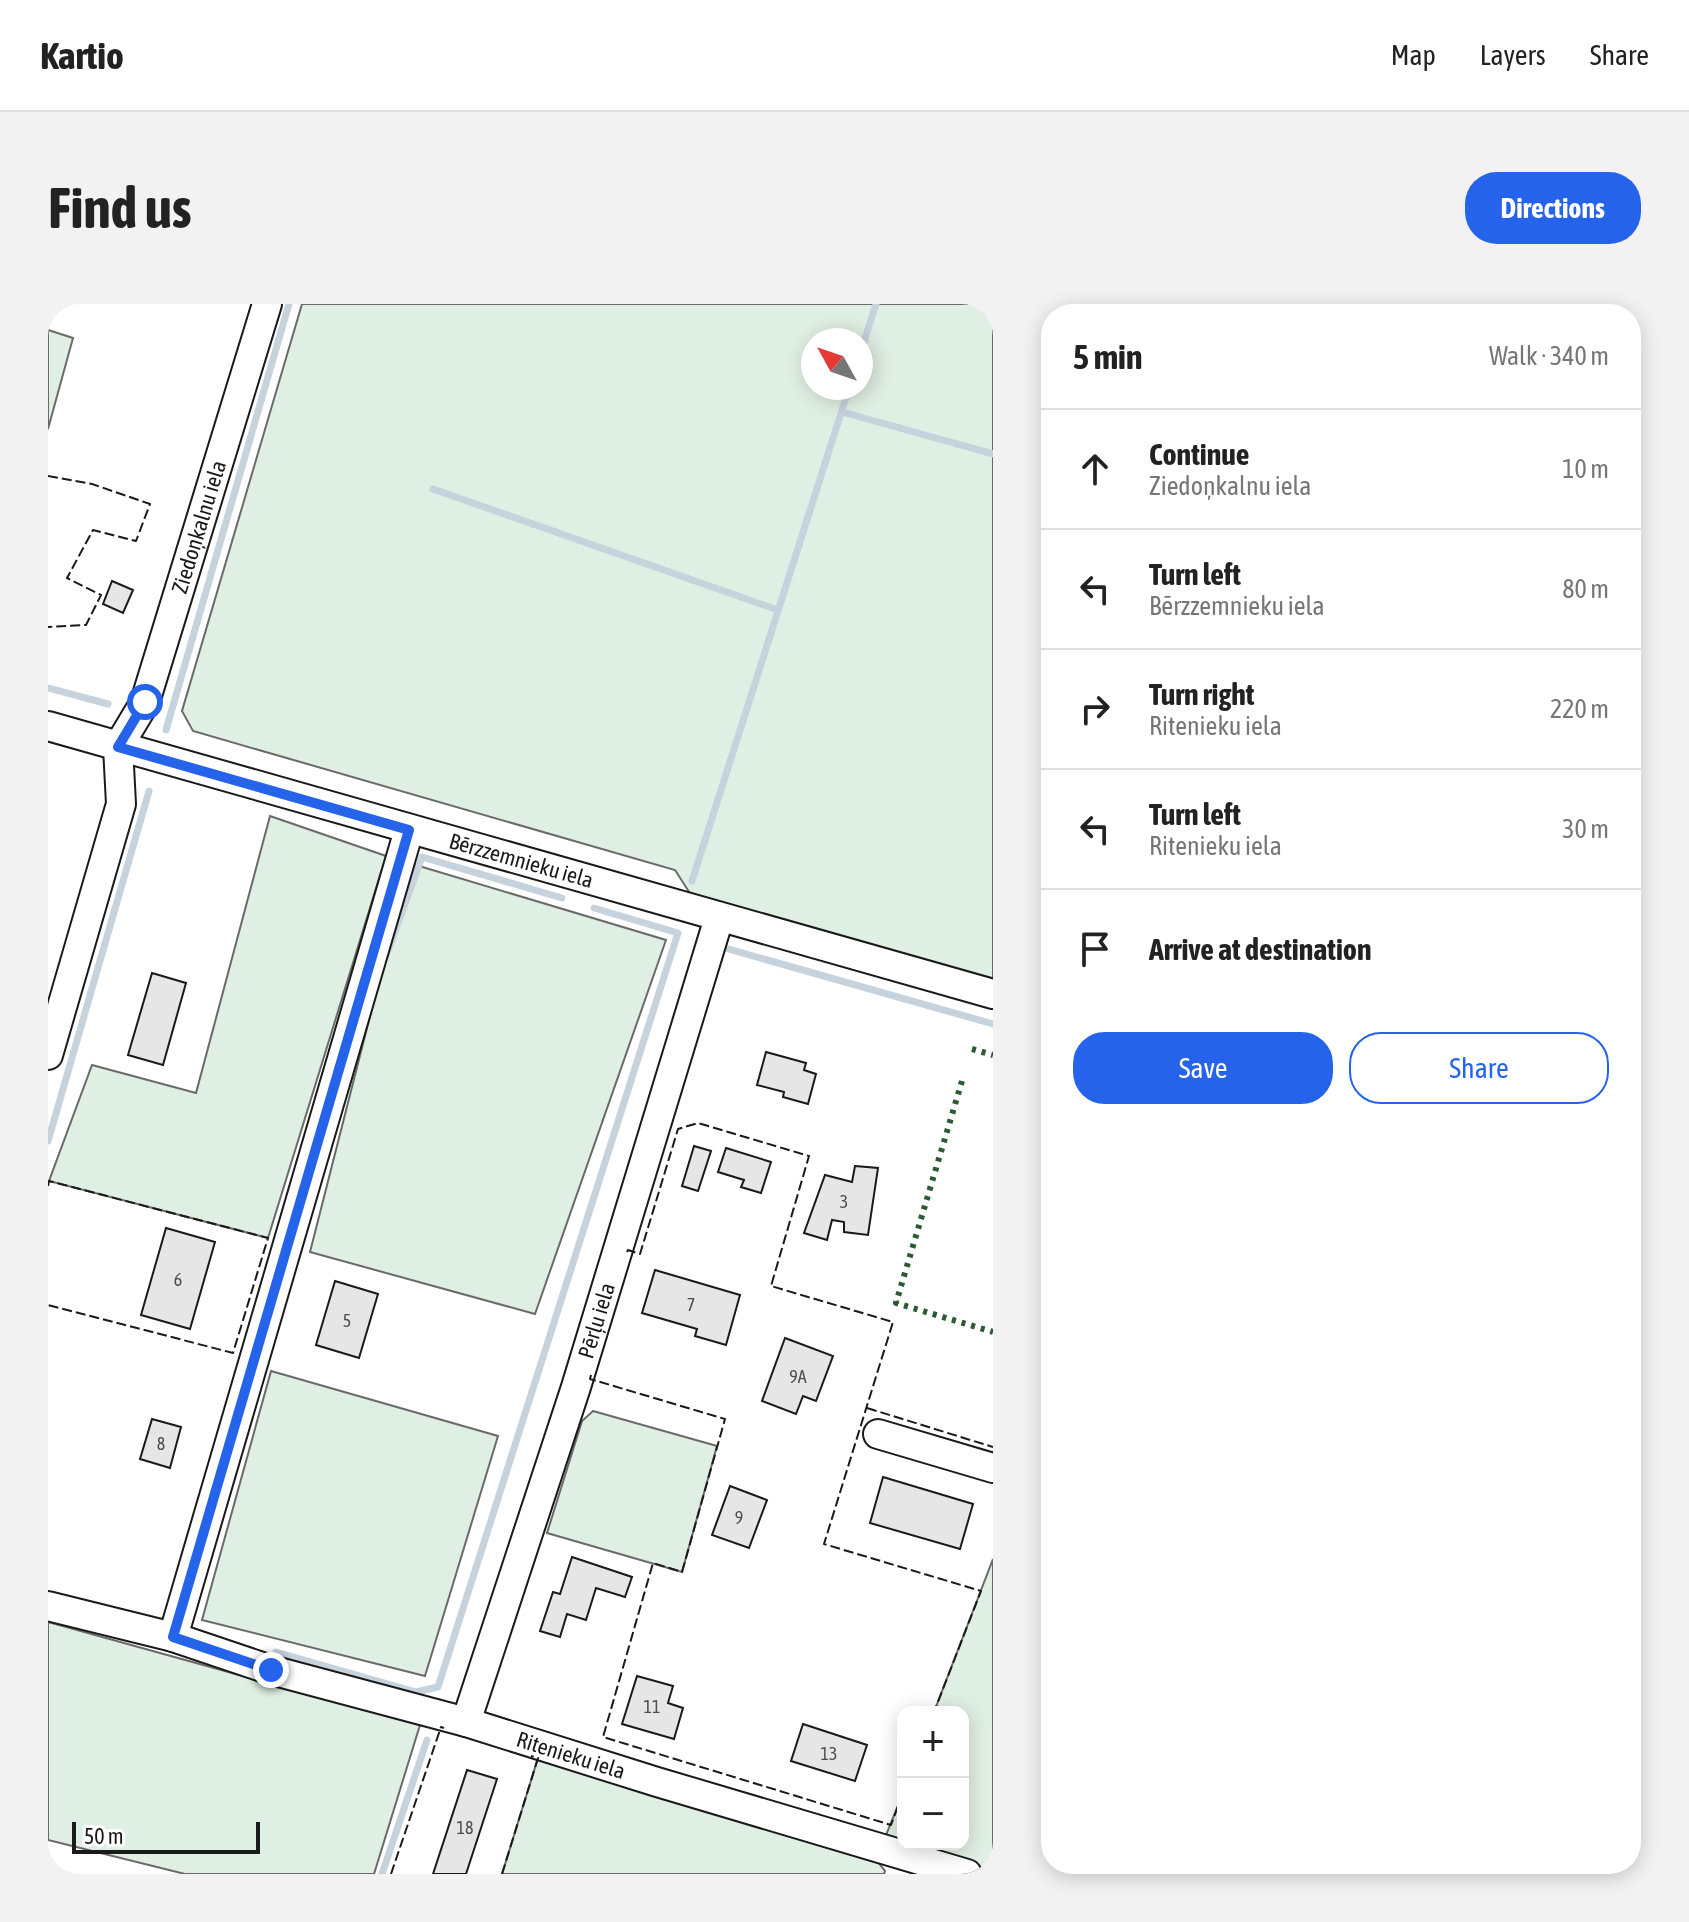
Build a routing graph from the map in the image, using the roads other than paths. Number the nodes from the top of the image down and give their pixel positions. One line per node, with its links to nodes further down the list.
1 (267, 304): 3 (street, Ziedoņkalnu iela)
2 (48, 726): 3 (street, Bērzzemnieku iela)
3 (118, 747): 4 (street, Bērzzemnieku iela); 7 (street)
4 (409, 830): 5 (street, Bērzzemnieku iela); 11 (street)
5 (719, 918): 6 (street, Bērzzemnieku iela); 12 (street, Pērļu iela)
6 (993, 994)
7 (48, 1055)
8 (878, 1434): 9 (street)
9 (993, 1468)
10 (48, 1606): 11 (street, Ritenieku iela)
11 (173, 1637): 12 (street, Ritenieku iela)
12 (466, 1722): 13 (street, Ritenieku iela)
13 (967, 1874)

